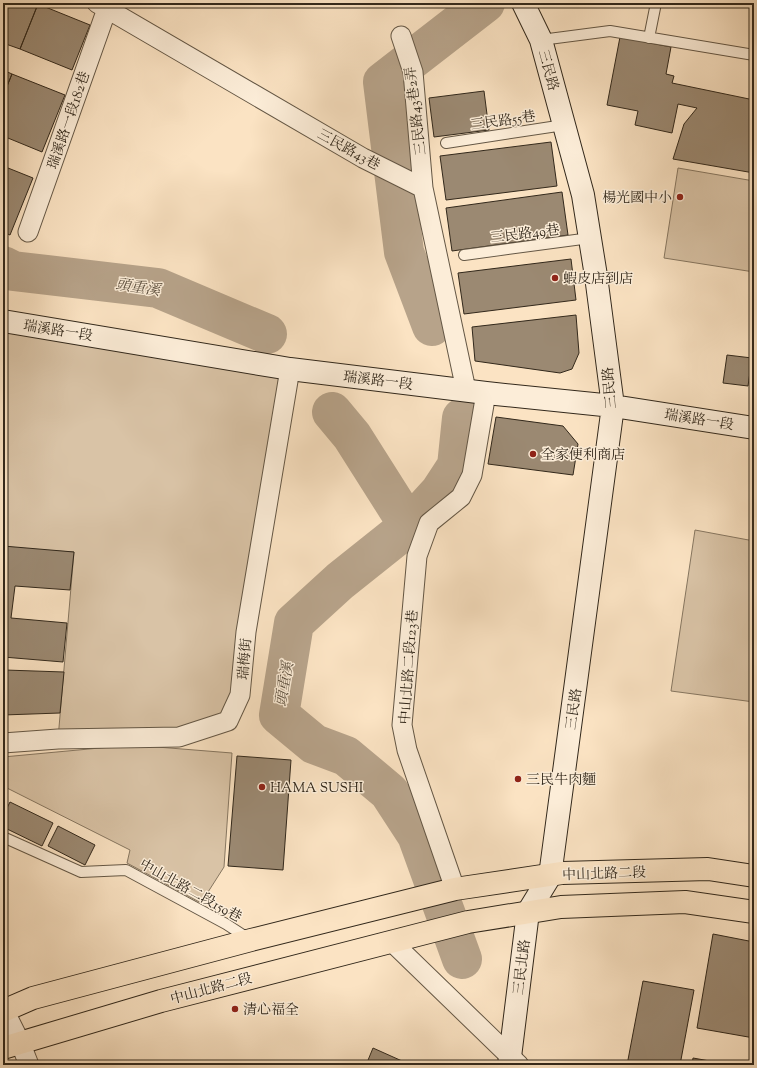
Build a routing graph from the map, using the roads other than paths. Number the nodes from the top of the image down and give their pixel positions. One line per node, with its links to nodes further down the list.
1 (523, 3): 6 (street, 三民路)
2 (656, 3): 5 (lane)
3 (105, 5): 10 (street, 三民路43巷); 11 (street, 瑞溪路一段182巷)
4 (401, 36): 10 (street, 三民路43巷2弄)
5 (649, 38): 6 (lane); 7 (lane)
6 (541, 40): 8 (street, 三民路)
7 (754, 55)
8 (564, 125): 9 (lane, 三民路55巷); 12 (street, 三民路)
9 (446, 143)
10 (423, 188): 16 (street)
11 (28, 232)
12 (590, 238): 13 (lane, 三民路49巷); 17 (street, 三民路)
13 (464, 255)
14 (3, 321): 15 (street, 瑞溪路一段)
15 (290, 369): 16 (street, 瑞溪路一段); 19 (street, 瑞梅街)
16 (476, 392): 17 (street, 瑞溪路一段); 23 (street, 中山北路二段123巷)
17 (613, 406): 18 (street, 瑞溪路一段); 21 (street, 三民路)
18 (754, 428)
19 (3, 743)
20 (3, 837): 26 (lane, 中山北路二段159巷)
21 (550, 876): 22 (main road, 中山北路二段); 23 (main road, 中山北路二段); 24 (street, 三民北路)
22 (754, 876)
23 (455, 890): 26 (main road, 中山北路二段)
24 (528, 912): 25 (main road); 27 (main road, 中山北路二段); 30 (street, 三民北路)
25 (754, 912)
26 (251, 940): 28 (main road)
27 (391, 940): 29 (main road, 中山北路二段); 30 (street)
28 (3, 1010): 29 (street)
29 (12, 1045): 31 (street)
30 (512, 1062)
31 (29, 1065)

